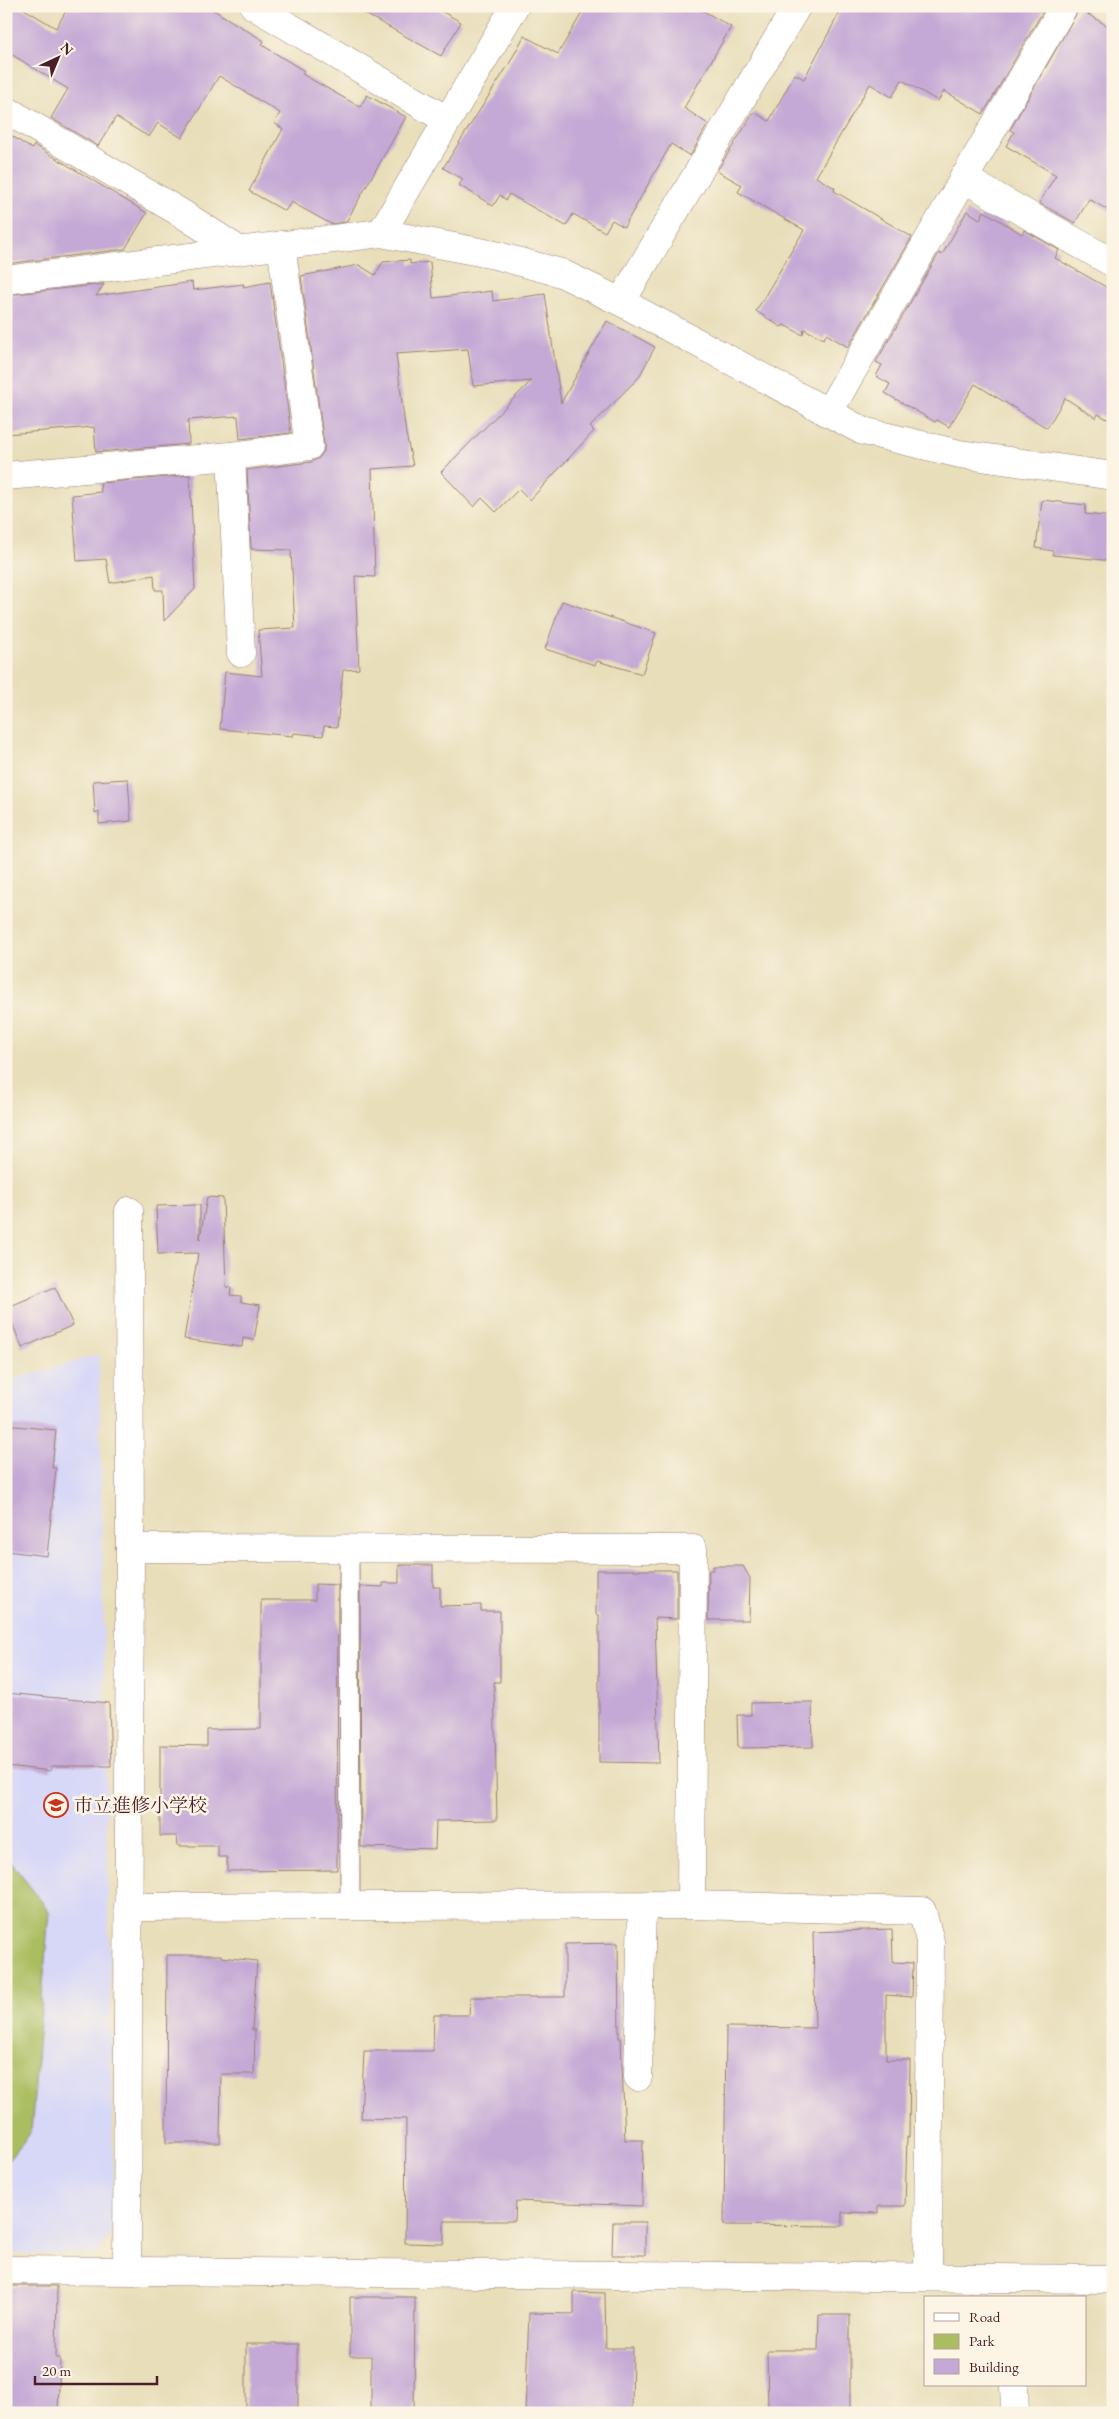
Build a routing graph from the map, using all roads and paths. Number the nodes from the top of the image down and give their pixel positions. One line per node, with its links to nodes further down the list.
1 (254, 6): 6 (street)
2 (515, 6): 6 (street)
3 (796, 6): 13 (street)
4 (1064, 6): 7 (street)
5 (6, 110): 10 (street)
6 (447, 120): 8 (street)
7 (963, 178): 11 (street); 14 (street)
8 (381, 233): 9 (street); 13 (street)
9 (281, 245): 10 (street); 15 (street)
10 (237, 249): 12 (street)
11 (1113, 263)
12 (6, 280)
13 (621, 302): 14 (street)
14 (828, 413): 17 (street)
15 (231, 456): 16 (street); 18 (street)
16 (6, 476)
17 (1113, 476)
18 (241, 653)
19 (129, 1211): 20 (street)
20 (130, 1548): 21 (street); 24 (street)
21 (349, 1548): 23 (street); 25 (lane)
22 (642, 1906): 23 (street); 25 (street); 26 (street)
23 (691, 1906): 29 (street)
24 (128, 1907): 25 (street); 28 (street)
25 (350, 1907)
26 (638, 2077)
27 (6, 2270): 28 (street)
28 (127, 2270): 29 (street)
29 (928, 2276): 31 (street)
30 (1113, 2279): 31 (street)
31 (1012, 2288)
32 (1014, 2386): 33 (street)
33 (1015, 2413)

